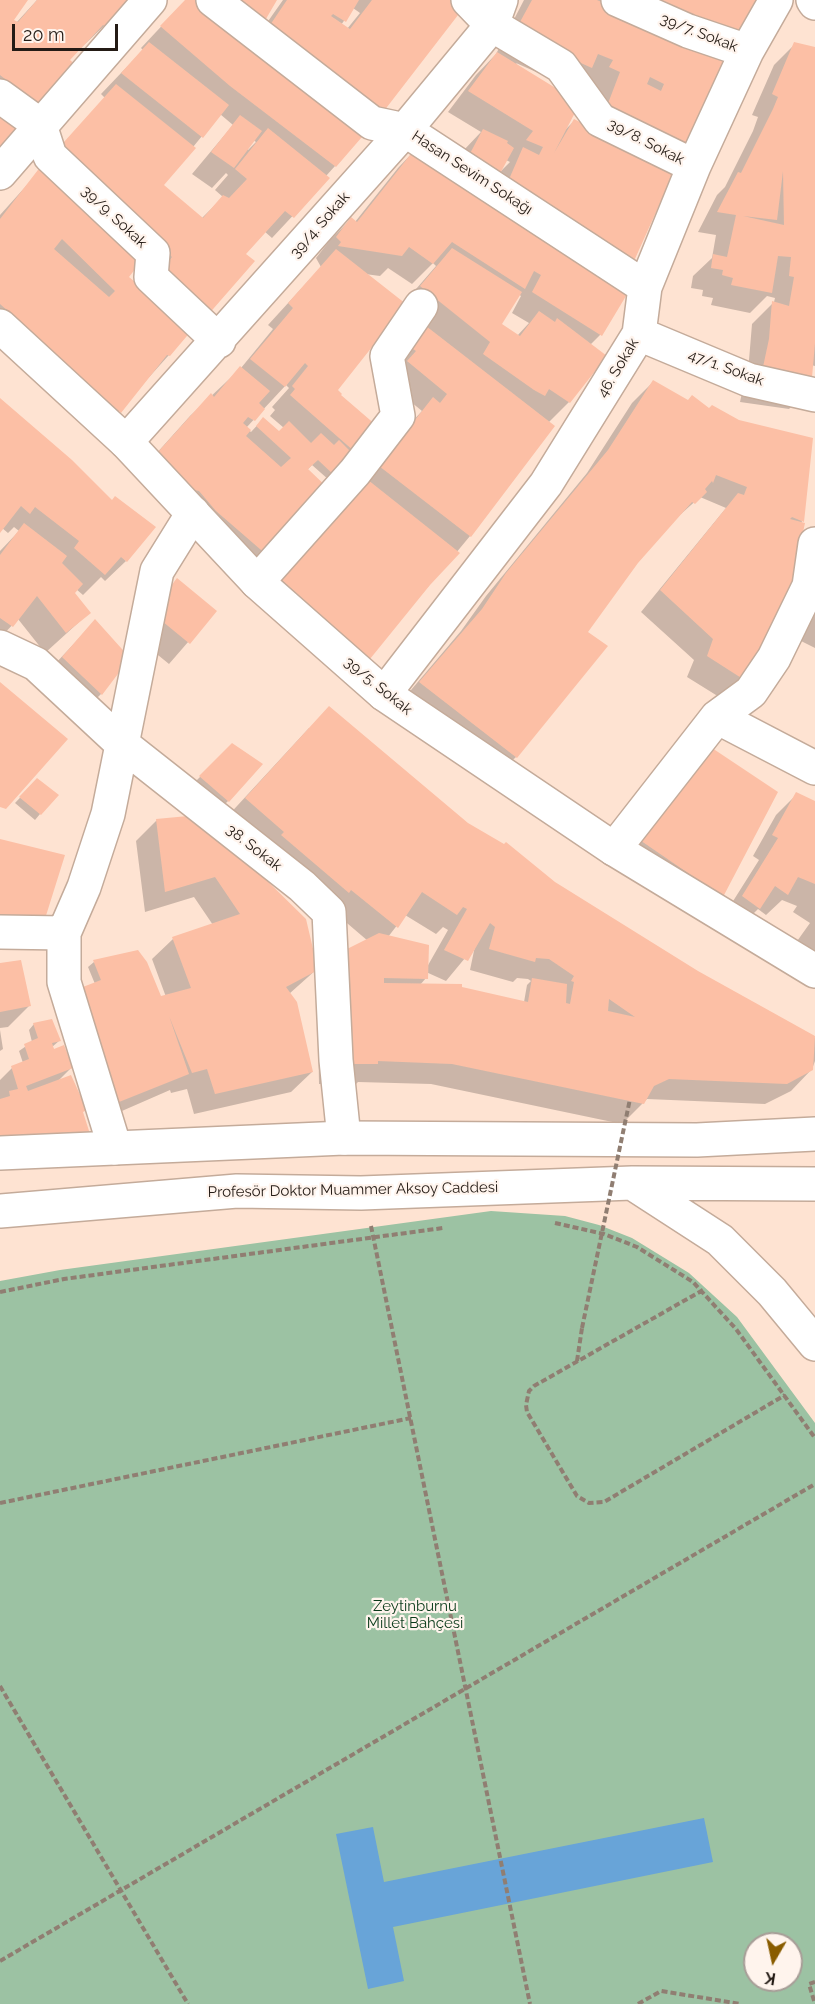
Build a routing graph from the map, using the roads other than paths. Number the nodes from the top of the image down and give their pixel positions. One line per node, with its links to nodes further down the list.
1 (150, 0): 9 (street)
2 (213, 0): 10 (street, Hasan Sevim Sokağı)
3 (468, 0): 6 (street, 39/8. Sokak)
4 (618, 0): 7 (street, 39/7. Sokak)
5 (776, 0): 7 (street, 46. Sokak)
6 (497, 12): 10 (street, 39/4. Sokak); 11 (street, 39/8. Sokak)
7 (747, 51): 11 (street, 46. Sokak)
8 (0, 96): 9 (street)
9 (40, 125): 12 (street); 17 (street, 39/9. Sokak)
10 (405, 129): 13 (street, Hasan Sevim Sokağı); 17 (street, 39/4. Sokak)
11 (694, 166): 13 (street, 46. Sokak)
12 (0, 173)
13 (645, 287): 16 (street, 46. Sokak)
14 (421, 306): 22 (street)
15 (0, 326): 19 (street, 39/5. Sokak)
16 (639, 334): 18 (street, 47/1. Sokak); 24 (street, 46. Sokak)
17 (219, 341): 19 (street, 39/4. Sokak)
18 (815, 395)
19 (126, 442): 20 (street, 39/5. Sokak)
20 (193, 513): 22 (street, 39/5. Sokak); 26 (street)
21 (815, 544): 25 (street)
22 (257, 582): 24 (street, 39/5. Sokak)
23 (0, 647): 26 (street, 38. Sokak)
24 (384, 694): 28 (street, 39/5. Sokak)
25 (717, 717): 27 (street); 28 (street)
26 (122, 744): 30 (street); 33 (street, 38. Sokak)
27 (815, 768)
28 (614, 849): 31 (street, 39/5. Sokak)
29 (0, 932): 30 (street)
30 (64, 933): 34 (street)
31 (815, 971)
32 (815, 1134): 33 (street)
33 (344, 1138): 34 (street)
34 (115, 1148): 35 (street)
35 (0, 1153)
36 (632, 1183): 37 (street, Profesör Doktor Muammer Aksoy Caddesi); 38 (street, Profesör Doktor Muammer Aksoy Caddesi); 39 (street)
37 (815, 1184)
38 (0, 1211)
39 (815, 1344)

